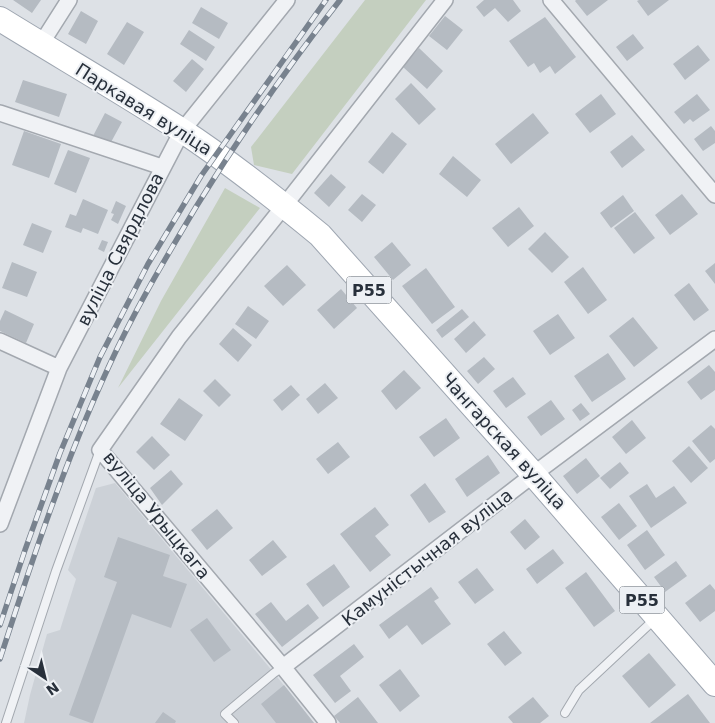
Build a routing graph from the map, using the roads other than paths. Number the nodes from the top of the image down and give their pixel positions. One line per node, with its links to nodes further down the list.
1 (69, 0): 6 (street)
2 (287, 0): 8 (street, вуліца Свярдлова)
3 (445, 0): 11 (street)
4 (551, 0): 10 (street)
5 (0, 19): 6 (main road, Паркавая вуліца / Р55)
6 (41, 44): 8 (main road, Паркавая вуліца / Р55)
7 (0, 113): 9 (street)
8 (182, 130): 9 (street, вуліца Свярдлова); 11 (main road, Паркавая вуліца / Р55)
9 (162, 167): 14 (street, вуліца Свярдлова)
10 (715, 195)
11 (284, 206): 15 (street, вуліца Урыцкага); 16 (main road, Чангарская вуліца / Р55)
12 (715, 338): 16 (street, Камуністычная вуліца)
13 (0, 341): 14 (street)
14 (60, 368): 17 (street, вуліца Свярдлова)
15 (100, 450): 19 (street, вуліца Урыцкага); 22 (lane)
16 (534, 475): 18 (main road, Чангарская вуліца / Р55); 19 (street, Камуністычная вуліца)
17 (0, 524)
18 (657, 617): 20 (main road, Чангарская вуліца / Р55); 21 (lane)
19 (284, 667): 23 (lane); 24 (street, вуліца Урыцкага)
20 (715, 684)
21 (565, 713)
22 (6, 723)
23 (234, 723)
24 (328, 723)

